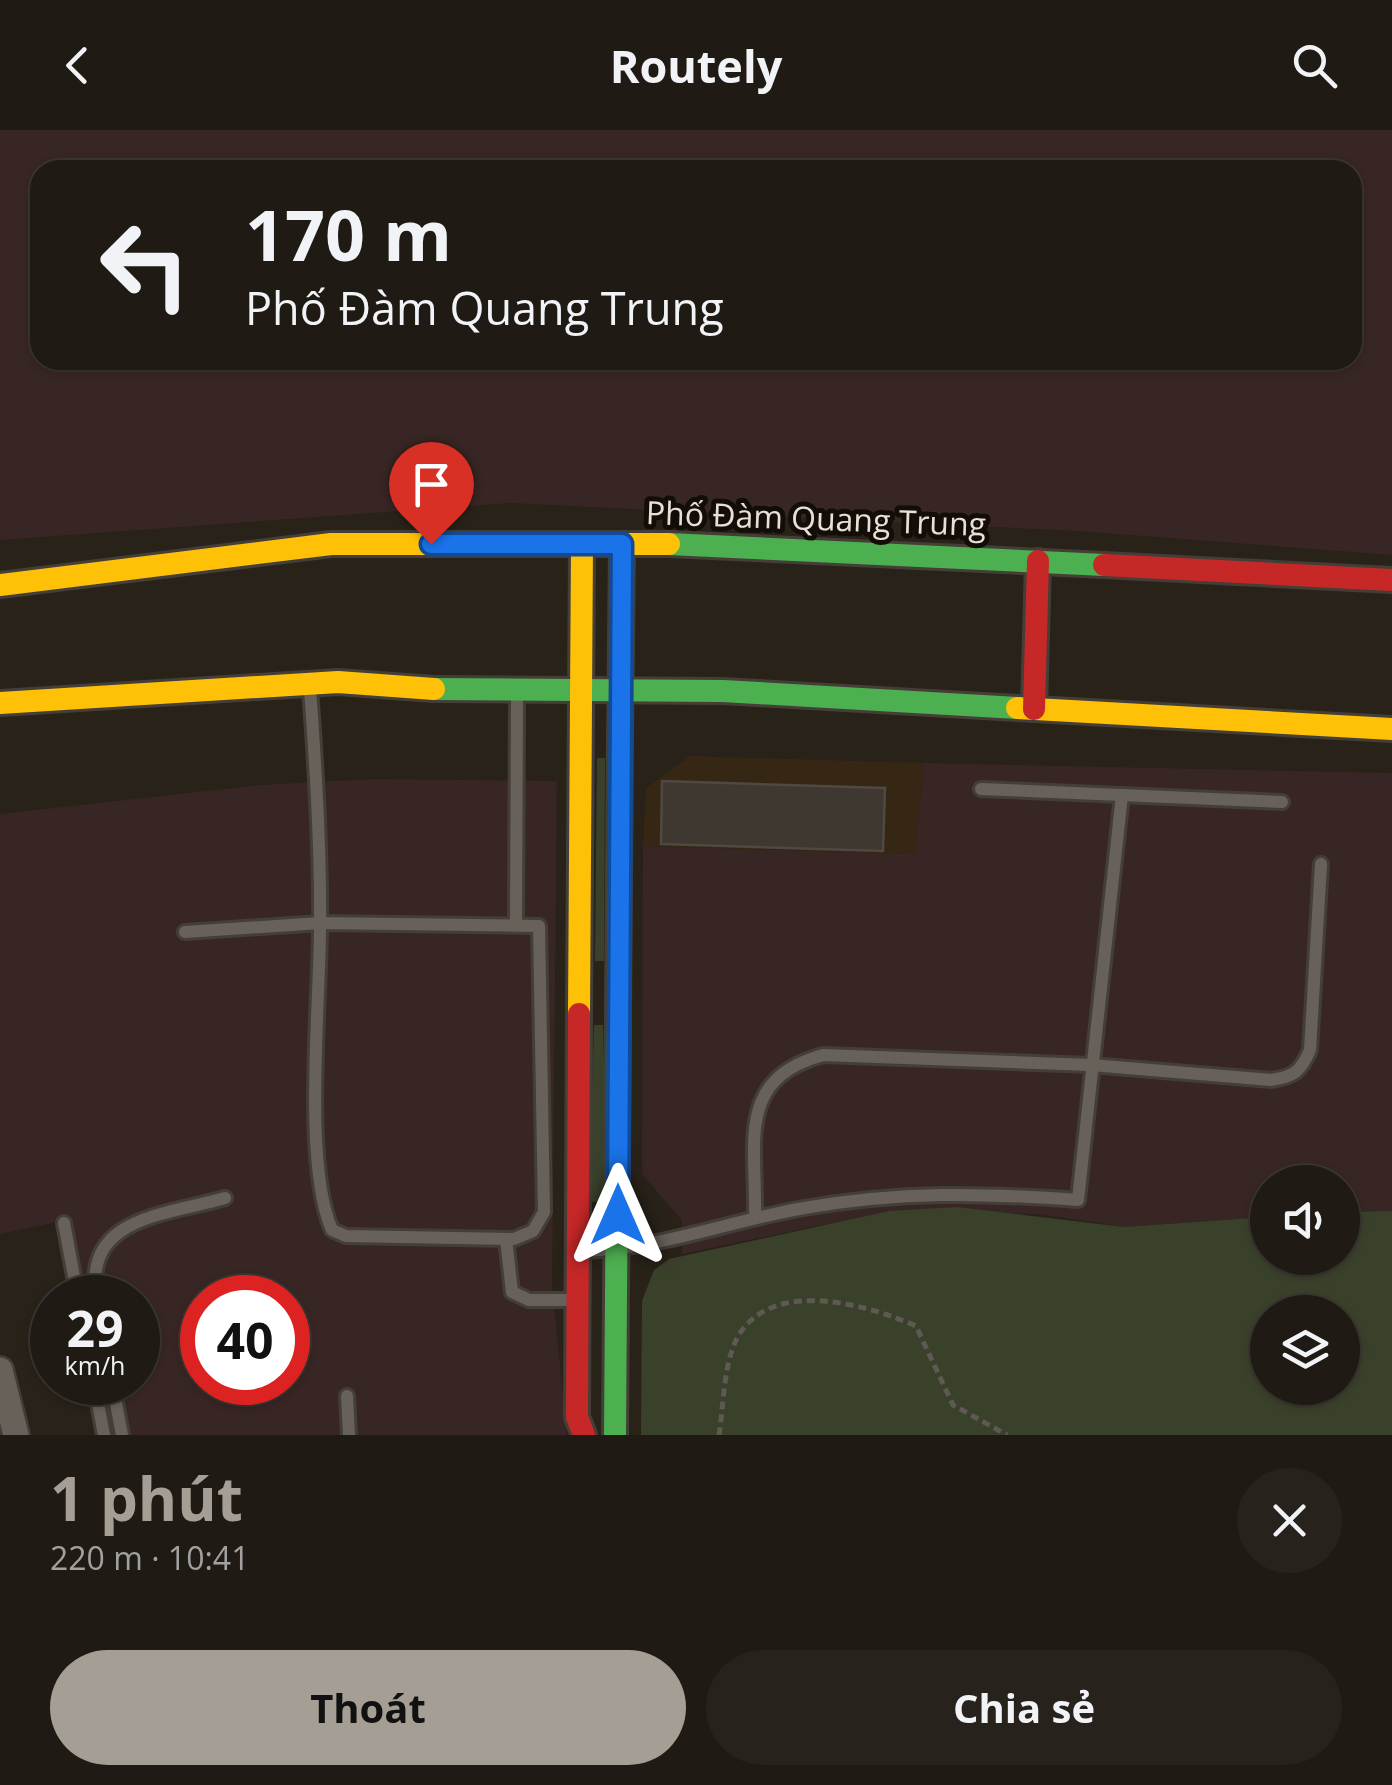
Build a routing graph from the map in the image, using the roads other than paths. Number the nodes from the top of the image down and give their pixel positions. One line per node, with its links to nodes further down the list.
1 (582, 544): 2 (main road, Phố Đàm Quang Trung); 5 (main road, Phố Đàm Quang Trung); 8 (main road)
2 (622, 544): 3 (main road, Phố Đàm Quang Trung); 9 (main road)
3 (1038, 561): 4 (main road, Phố Đàm Quang Trung); 11 (main road)
4 (1392, 580)
5 (0, 584)
6 (309, 683): 7 (main road); 10 (main road); 17 (lane)
7 (517, 692): 8 (main road); 18 (lane)
8 (581, 692): 9 (main road); 20 (main road)
9 (622, 692): 11 (main road); 21 (main road)
10 (0, 703)
11 (1034, 709): 12 (main road)
12 (1392, 729)
13 (981, 789): 14 (lane)
14 (1122, 795): 15 (lane); 22 (lane)
15 (1282, 802)
16 (1321, 864): 22 (lane)
17 (320, 922): 18 (lane); 19 (lane); 26 (lane)
18 (516, 924): 26 (lane)
19 (185, 932)
20 (579, 990): 21 (main road); 28 (main road)
21 (620, 990): 27 (main road)
22 (1092, 1066): 24 (lane); 24 (lane)
23 (225, 1198): 30 (lane)
24 (755, 1218): 27 (lane)
25 (64, 1223): 29 (lane)
26 (506, 1239): 31 (lane)
27 (618, 1250): 28 (lane); 41 (main road)
28 (578, 1251): 31 (main road)
29 (74, 1275)
30 (96, 1275)
31 (578, 1300): 40 (main road)
32 (0, 1370): 36 (street)
33 (347, 1396): 39 (lane)
34 (98, 1405): 37 (lane)
35 (116, 1405): 38 (lane)
36 (16, 1435)
37 (104, 1435)
38 (122, 1435)
39 (349, 1435)
40 (584, 1435)
41 (615, 1435)

